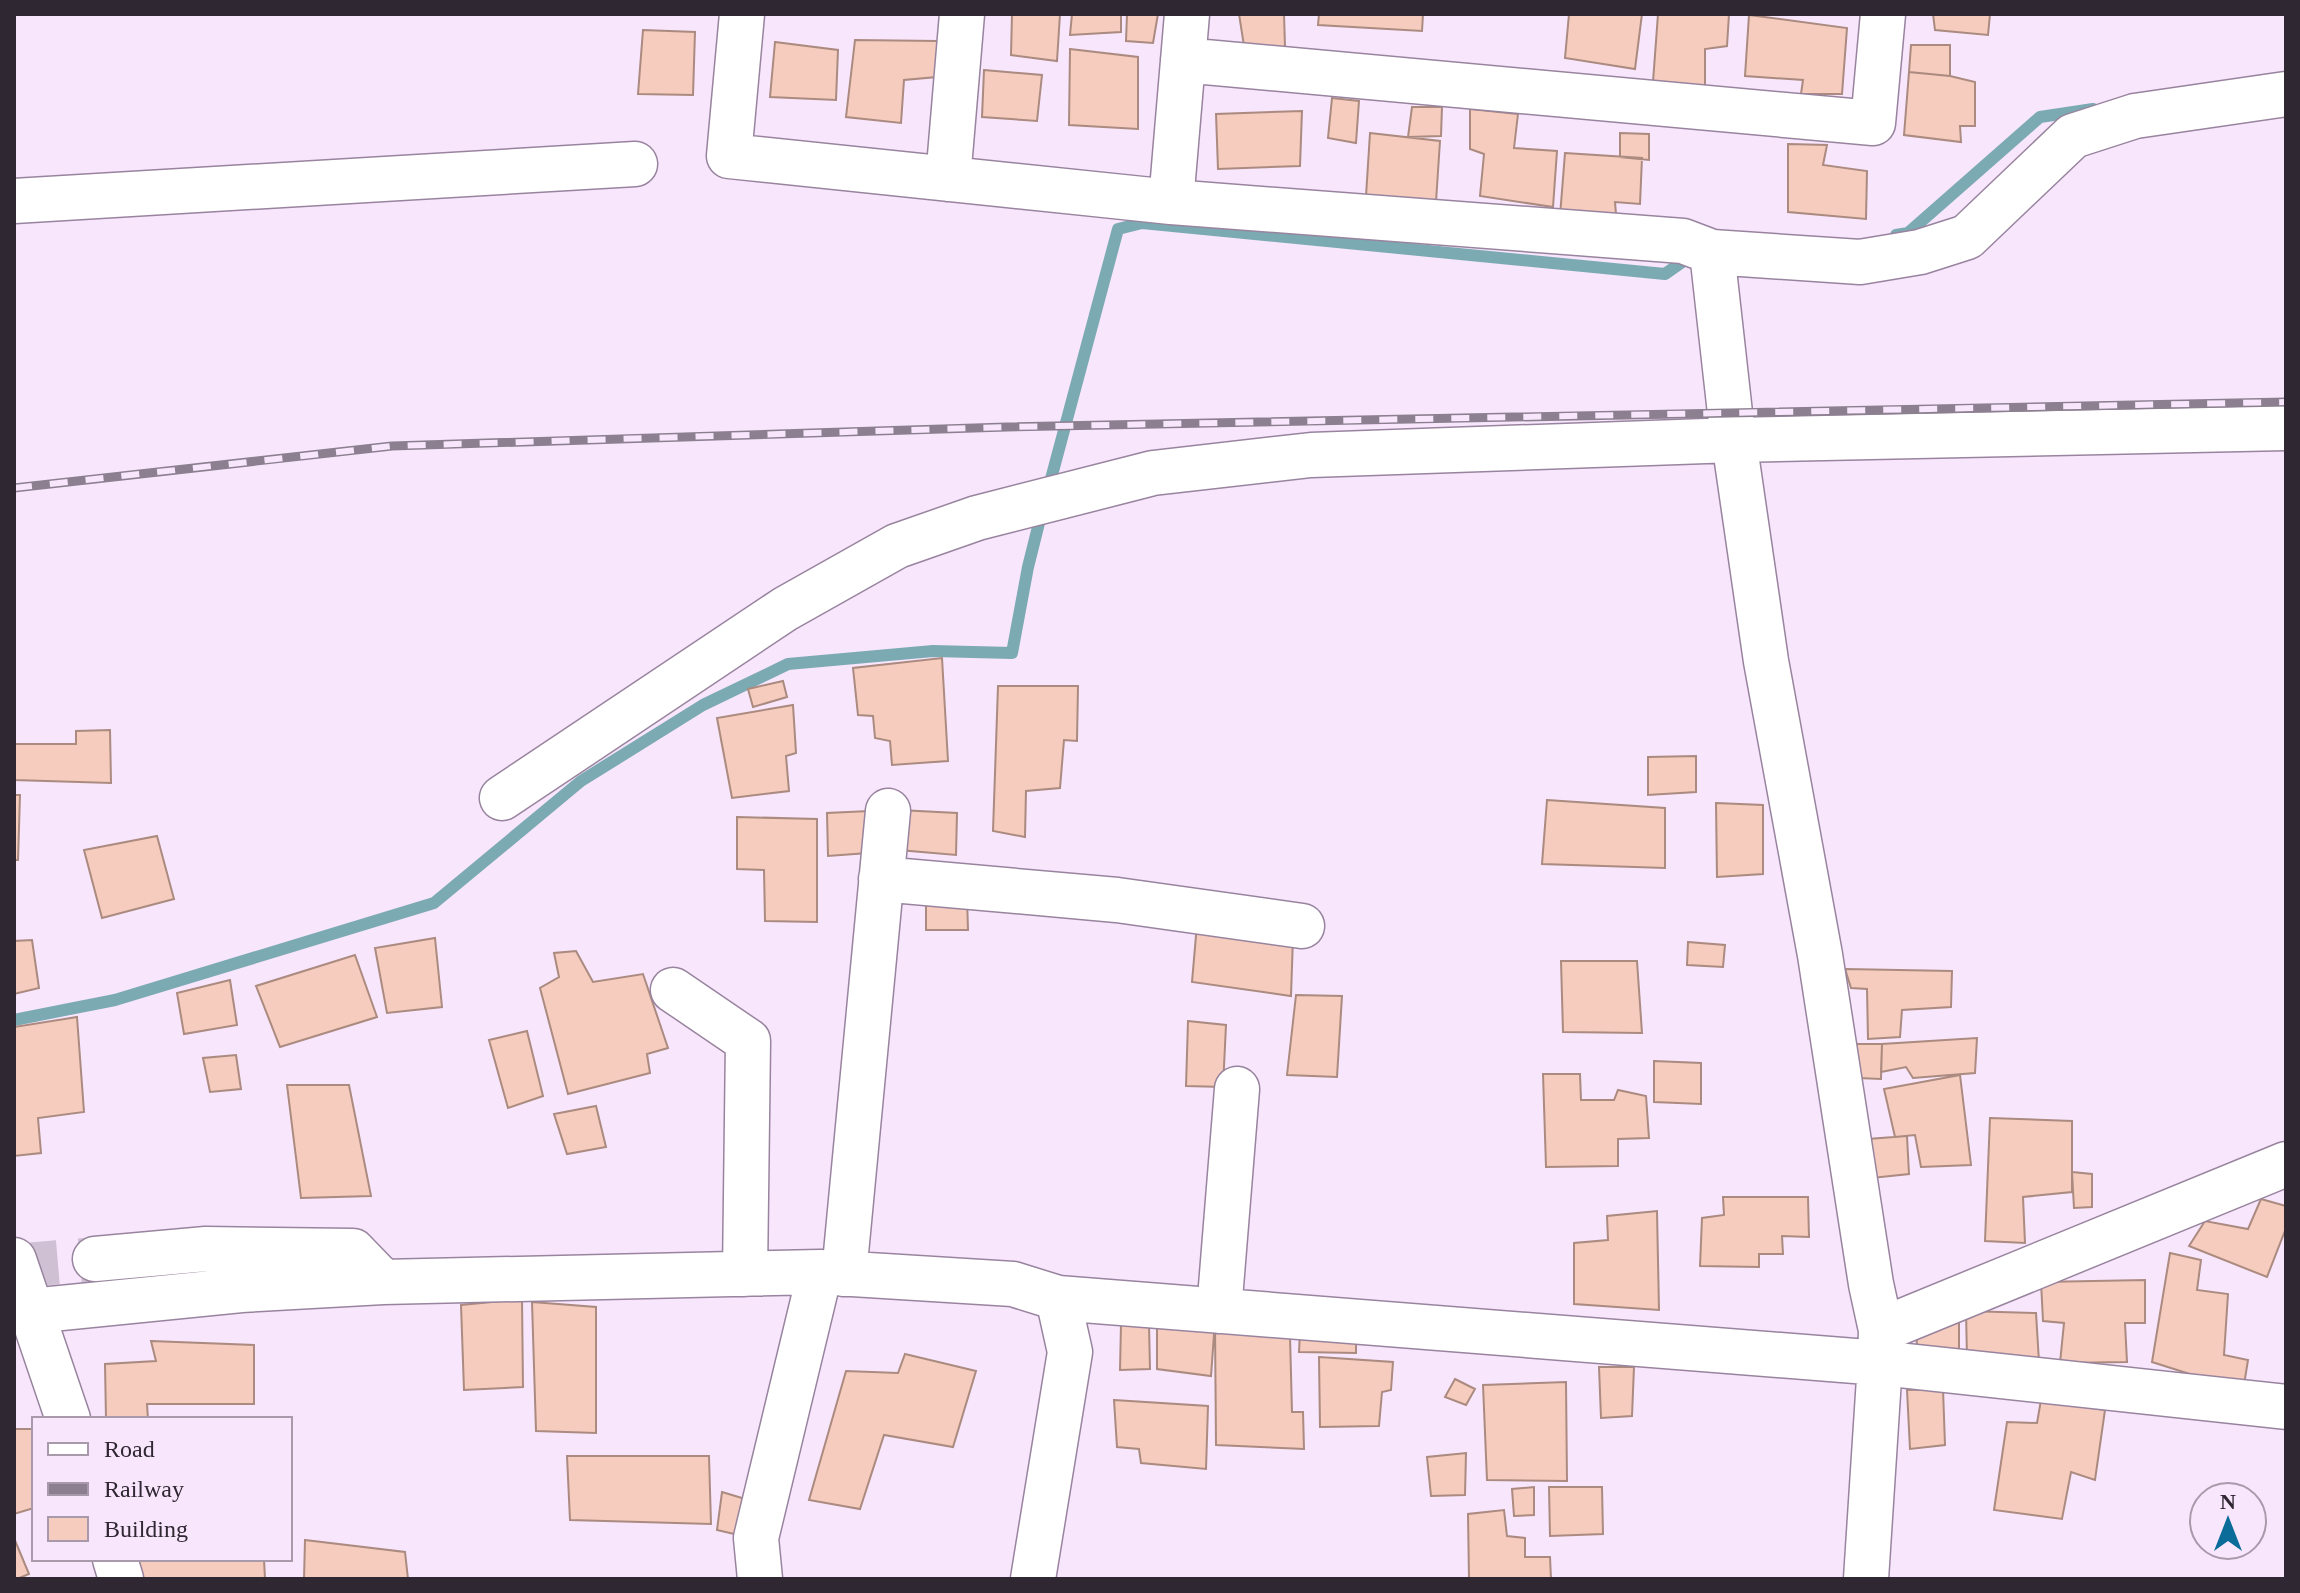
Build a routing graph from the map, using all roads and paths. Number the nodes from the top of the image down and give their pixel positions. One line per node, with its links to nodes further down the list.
1 (742, 14): 8 (street)
2 (962, 14): 8 (street)
3 (1187, 14): 5 (street)
4 (1883, 14): 5 (street)
5 (1183, 60): 10 (street)
6 (2286, 94): 11 (street)
7 (635, 164): 9 (street)
8 (948, 179): 10 (street)
9 (14, 201)
10 (1171, 202): 11 (street)
11 (1712, 252): 13 (street)
12 (2286, 428): 13 (street)
13 (1734, 440): 14 (street); 29 (street)
14 (502, 798)
15 (888, 811): 16 (street)
16 (881, 879): 17 (street); 23 (street)
17 (1302, 926)
18 (673, 990): 24 (street)
19 (1237, 1089): 28 (street)
20 (2286, 1164): 29 (street)
21 (95, 1259): 25 (street)
22 (14, 1260): 27 (street)
23 (832, 1273): 24 (street); 26 (street); 32 (street)
24 (745, 1274): 25 (street)
25 (383, 1282): 27 (street)
26 (1058, 1298): 28 (street); 33 (street)
27 (31, 1311): 31 (street)
28 (1219, 1311): 29 (street)
29 (1881, 1347): 30 (street); 34 (street)
30 (2285, 1400)
31 (67, 1417)
32 (760, 1579)
33 (1033, 1579)
34 (1866, 1579)

